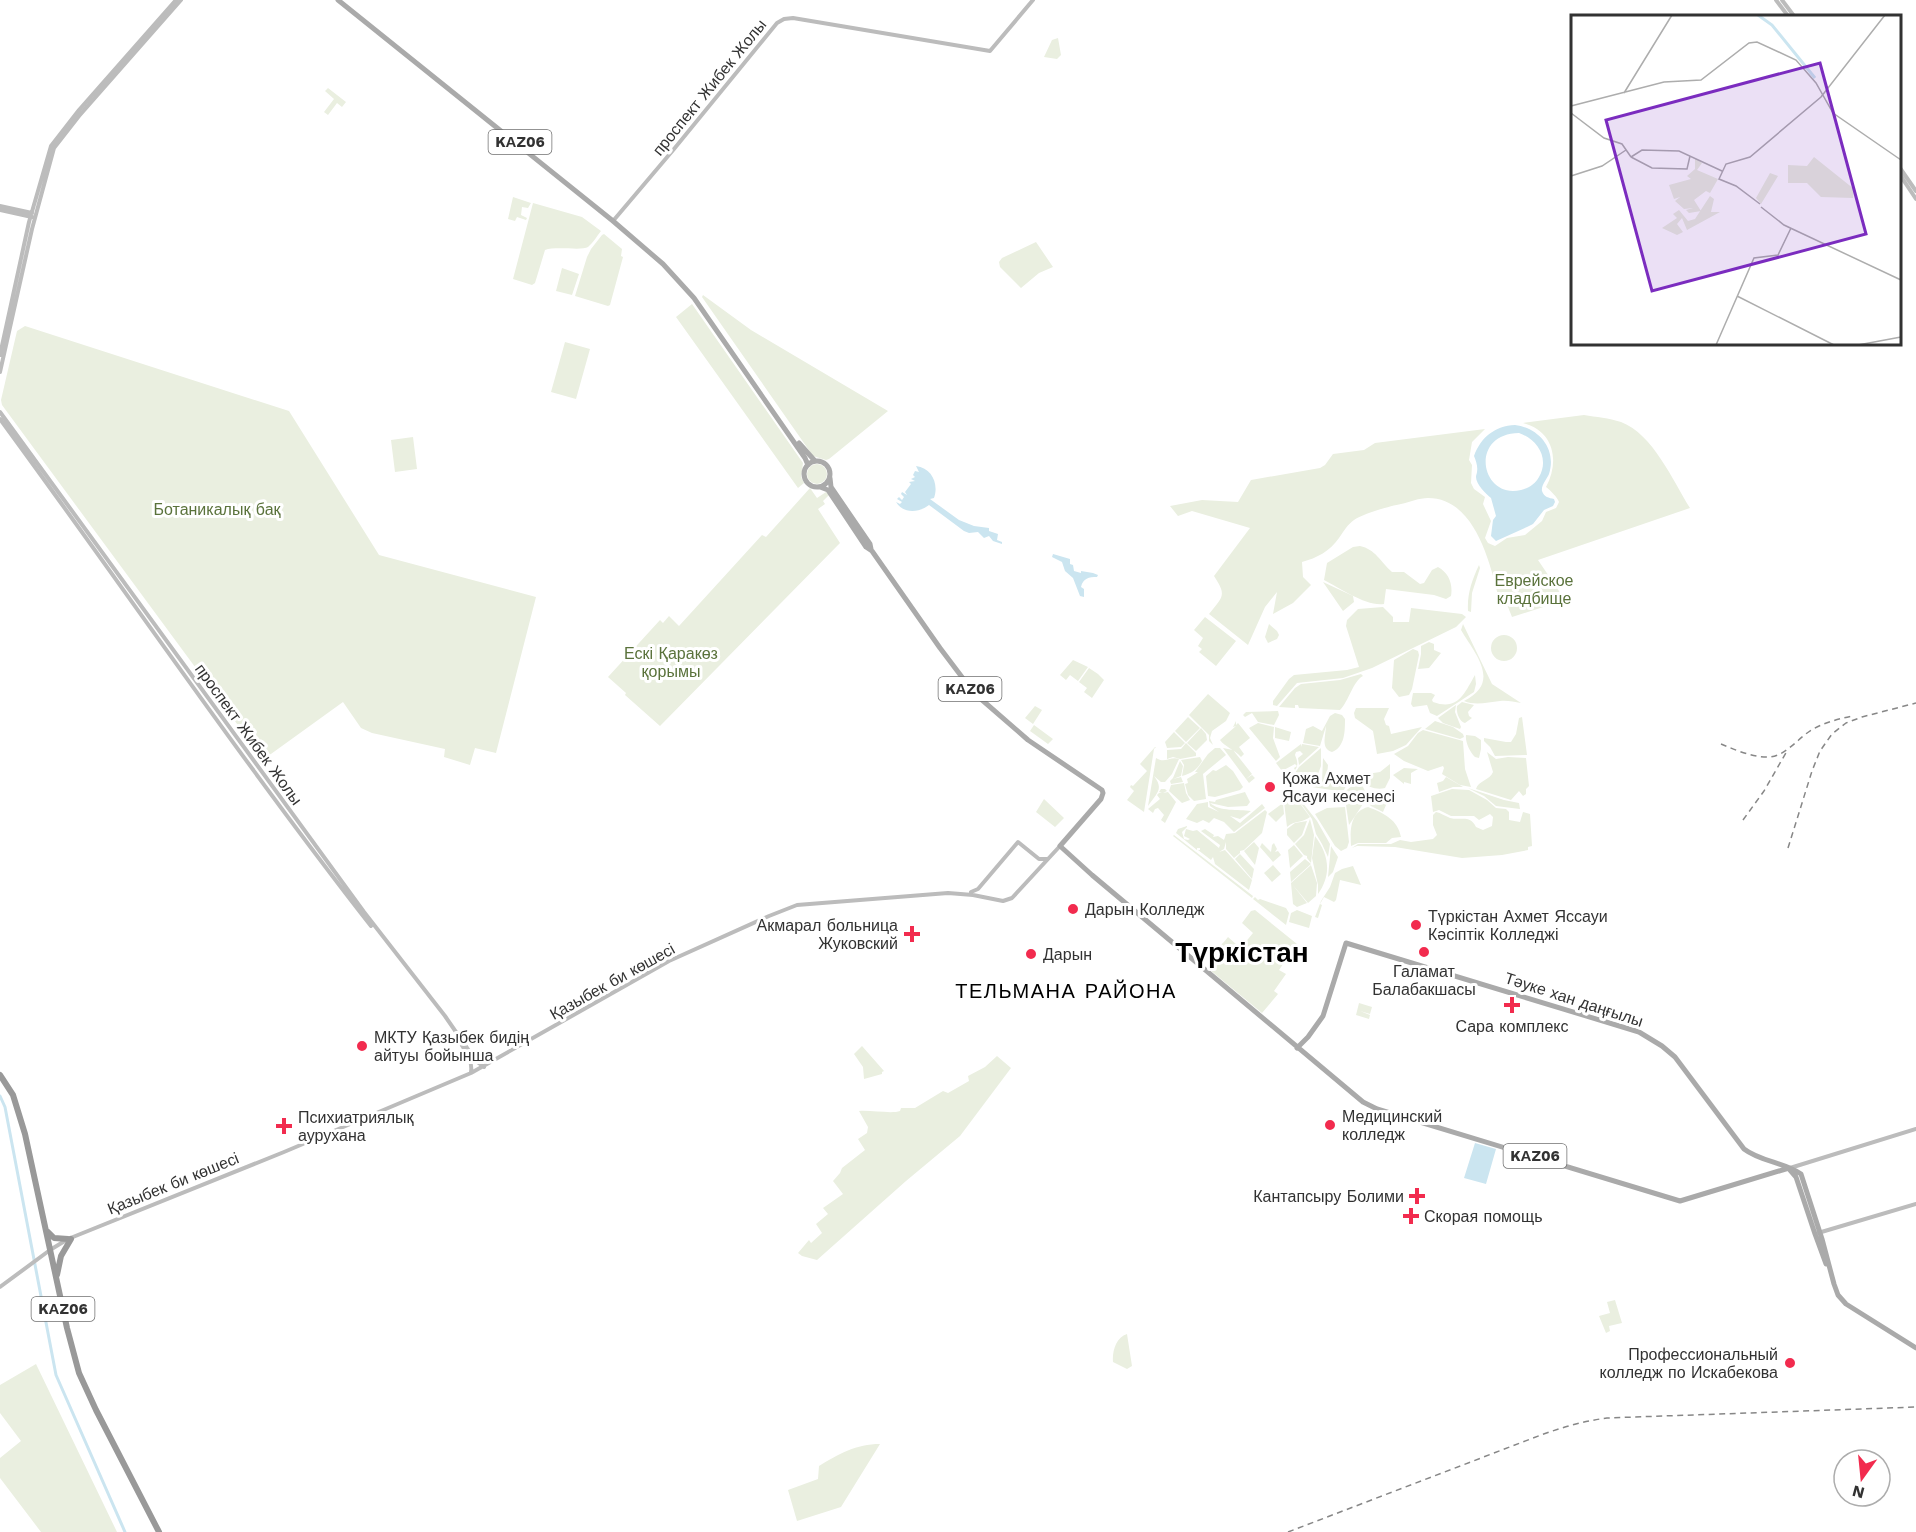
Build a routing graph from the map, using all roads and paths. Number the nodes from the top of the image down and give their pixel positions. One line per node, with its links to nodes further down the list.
1 (176, 0): 16 (street)
2 (181, 0): 16 (street)
3 (338, 0): 10 (main road, KАZ06)
4 (343, 0): 10 (main road, KАZ06)
5 (1033, 0): 17 (street, проспект Жибек Жолы)
6 (1776, 0): 8 (street)
7 (1782, 0): 9 (street)
8 (1787, 15)
9 (1793, 15)
10 (441, 82): 17 (main road, KАZ06)
11 (1901, 171): 13 (street)
12 (1901, 178): 14 (street)
13 (1916, 190)
14 (1916, 199)
15 (0, 208): 16 (street)
16 (33, 215): 18 (street); 19 (street)
17 (614, 220): 22 (main road, KАZ06); 23 (main road, KАZ06)
18 (0, 355)
19 (0, 372)
20 (0, 412): 33 (street, проспект Жибек Жолы)
21 (0, 419): 34 (street, проспект Жибек Жолы)
22 (815, 460): 23 (main road); 24 (main road, KАZ06)
23 (808, 465): 25 (main road, KАZ06)
24 (830, 478): 25 (main road); 26 (main road, KАZ06)
25 (820, 486): 26 (main road, KАZ06)
26 (872, 551): 27 (main road, KАZ06)
27 (1060, 846): 28 (street); 32 (main road, KАZ06)
28 (1047, 859): 29 (street); 31 (street, Қазыбек би көшесі)
29 (978, 889): 30 (street); 31 (street)
30 (958, 893): 31 (street, Қазыбек би көшесі); 33 (street, Қазыбек би көшесі)
31 (979, 896)
32 (1297, 1048): 38 (main road, KАZ06); 38 (main road, Тәуке хан даңғылы)
33 (484, 1067): 34 (street, Қазыбек би көшесі)
34 (471, 1073): 42 (street, Қазыбек би көшесі)
35 (0, 1075): 40 (highway, KАZ06)
36 (0, 1080): 43 (highway, KАZ06)
37 (1916, 1129): 38 (street)
38 (1789, 1168): 41 (main road)
39 (1916, 1204): 41 (street)
40 (46, 1230): 42 (highway); 43 (highway, KАZ06)
41 (1817, 1233): 46 (main road)
42 (70, 1239): 43 (street, Қазыбек би көшесі); 44 (highway)
43 (48, 1251): 44 (highway, KАZ06); 45 (street, Қазыбек би көшесі); 47 (highway, KАZ06)
44 (56, 1278): 47 (highway, KАZ06)
45 (0, 1287)
46 (1916, 1348)
47 (157, 1532)

